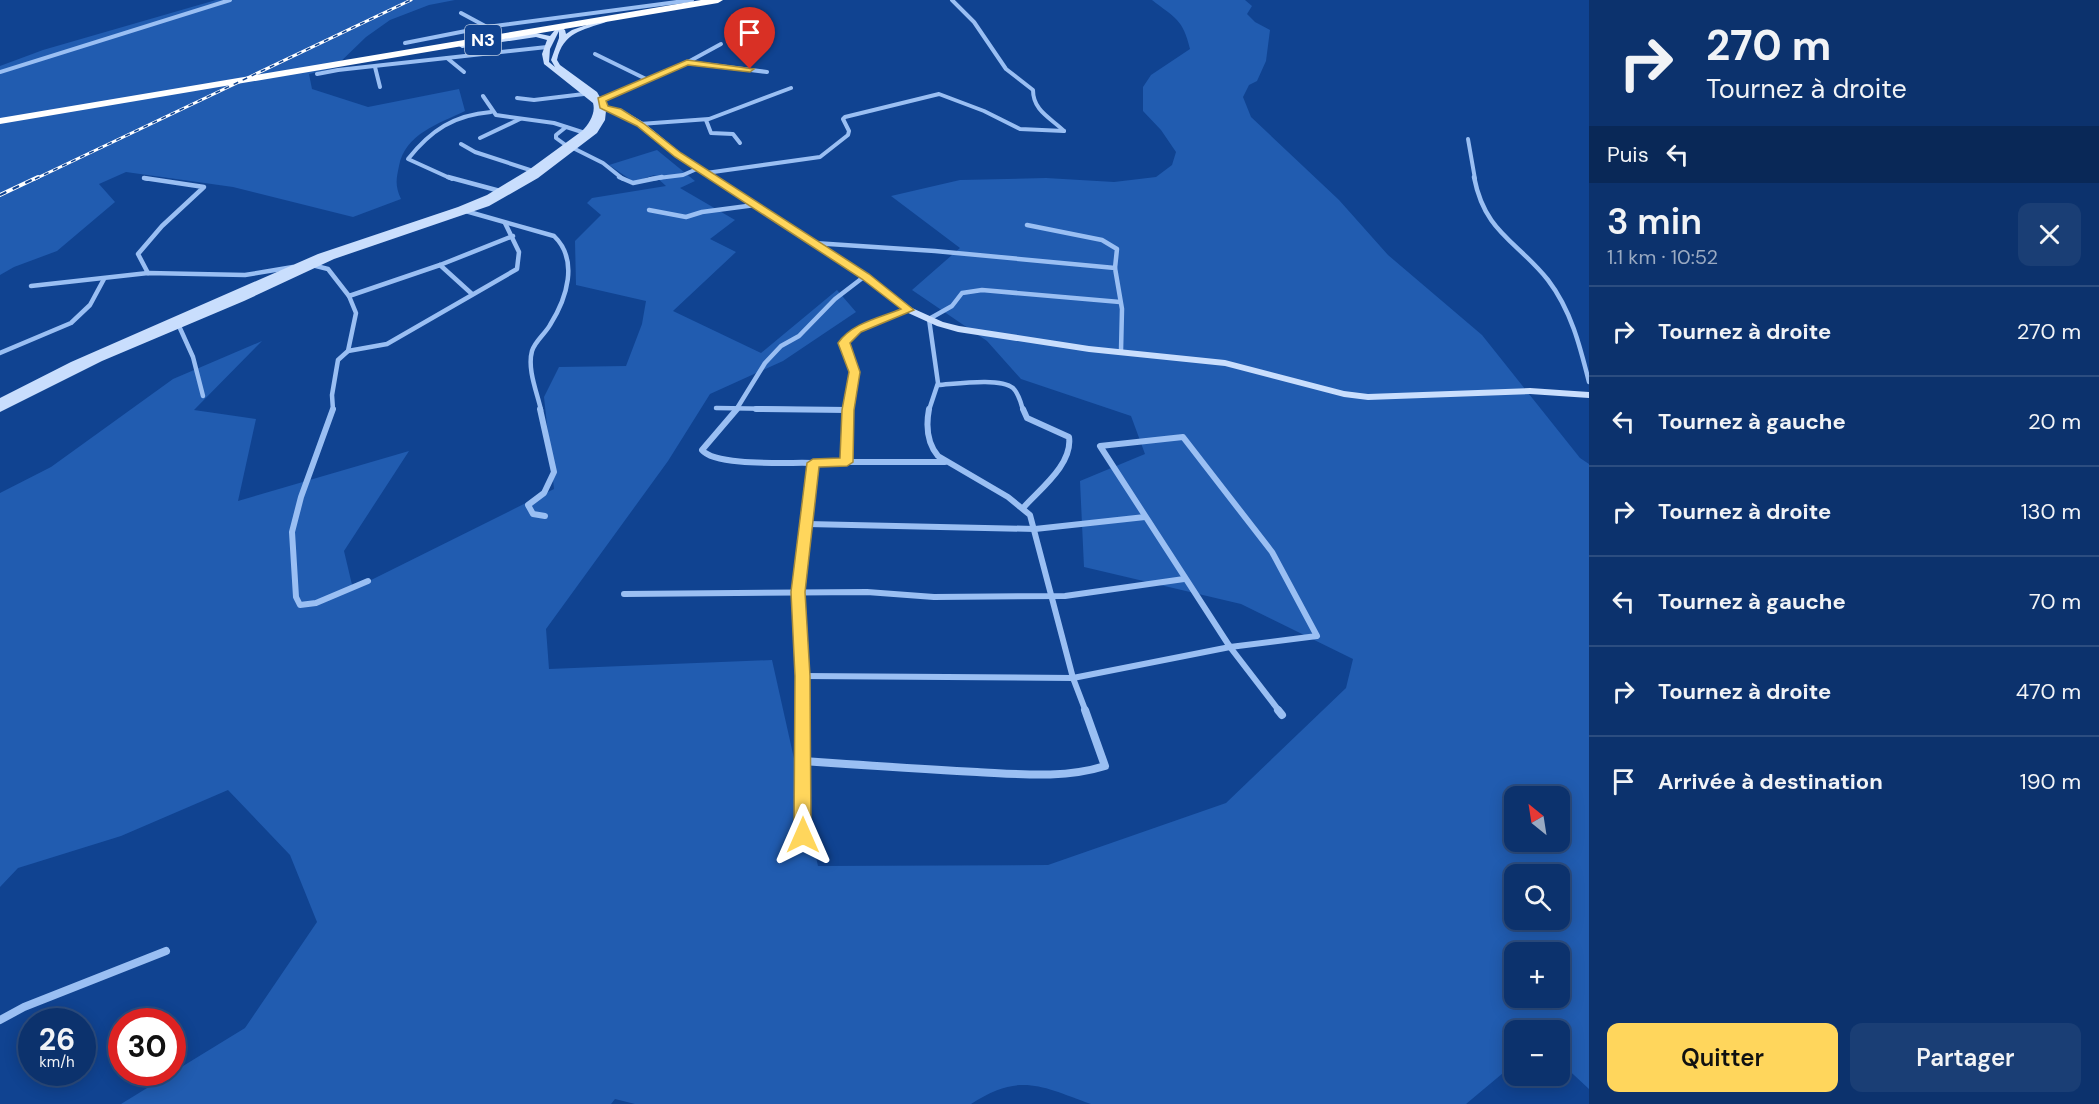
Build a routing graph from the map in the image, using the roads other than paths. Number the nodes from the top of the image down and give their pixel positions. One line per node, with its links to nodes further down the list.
1 (230, 0): 18 (street)
2 (692, 0): 7 (street)
3 (718, 0): 5 (highway, N3)
4 (952, 0): 41 (street)
5 (648, 12): 8 (highway, N3); 9 (street)
6 (461, 13): 7 (street)
7 (487, 27): 10 (street)
8 (559, 27): 9 (street); 11 (street); 17 (highway, N3)
9 (562, 40): 27 (street)
10 (405, 43)
11 (549, 44): 14 (street); 17 (street); 24 (street)
12 (721, 44): 15 (street)
13 (595, 54): 21 (street)
14 (447, 58): 16 (street); 19 (street)
15 (687, 62): 20 (street); 21 (street)
16 (375, 67): 17 (street); 22 (street)
17 (318, 71): 31 (highway, N3)
18 (0, 72)
19 (464, 72)
20 (767, 72)
21 (646, 79): 27 (street)
22 (381, 87)
23 (791, 88): 30 (street)
24 (585, 94): 26 (street); 27 (street)
25 (483, 96): 28 (street)
26 (518, 98)
27 (600, 104): 32 (street); 34 (street); 39 (street)
28 (491, 112): 29 (street); 43 (street)
29 (521, 119): 33 (street); 35 (street)
30 (706, 120): 32 (street); 37 (street)
31 (0, 121)
32 (640, 124): 41 (street)
33 (566, 127): 34 (street); 39 (street)
34 (585, 133): 39 (street)
35 (480, 138)
36 (1468, 139): 68 (street)
37 (740, 143)
38 (461, 144): 40 (street)
39 (570, 147): 40 (street); 41 (street); 45 (street)
40 (533, 171): 43 (street)
41 (702, 171): 44 (street)
42 (144, 178): 55 (street)
43 (500, 191): 45 (street)
44 (755, 205): 46 (street); 50 (street)
45 (464, 210): 47 (street); 51 (street); 53 (street)
46 (649, 210)
47 (505, 223): 49 (street); 81 (street)
48 (1027, 225): 54 (street)
49 (513, 236): 52 (street); 59 (street)
50 (814, 243): 54 (street); 56 (street)
51 (314, 265): 53 (street); 60 (street); 64 (street)
52 (440, 265): 59 (street); 60 (street)
53 (300, 266): 55 (street); 72 (street)
54 (1115, 268): 61 (street)
55 (148, 273): 57 (street)
56 (865, 276): 62 (street); 75 (street)
57 (104, 279): 58 (street); 67 (street)
58 (31, 286)
59 (472, 294): 65 (street)
60 (349, 296): 65 (street)
61 (1120, 302): 63 (street); 66 (street)
62 (909, 310): 63 (street); 76 (street)
63 (929, 319): 66 (street); 69 (street)
64 (179, 326): 71 (street); 74 (street)
65 (348, 351): 86 (street)
66 (1121, 351): 70 (street)
67 (0, 352)
68 (1589, 382)
69 (938, 385): 78 (street); 80 (street)
70 (1589, 395)
71 (203, 396)
72 (0, 402)
73 (716, 408): 75 (street)
74 (0, 409)
75 (737, 409): 76 (street); 79 (street)
76 (848, 410): 77 (street)
77 (847, 462): 78 (street); 79 (street)
78 (947, 462): 80 (street)
79 (813, 463): 83 (street)
80 (1024, 507): 84 (street)
81 (545, 516)
82 (1144, 517): 84 (street); 85 (street); 90 (street)
83 (807, 524): 84 (street); 87 (street)
84 (1035, 529): 89 (street)
85 (1184, 579): 89 (street); 90 (street)
86 (368, 581)
87 (798, 592): 88 (street); 89 (street); 91 (street)
88 (624, 594)
89 (1051, 596): 92 (street)
90 (1230, 647): 92 (street); 93 (street)
91 (802, 676): 92 (street); 94 (street)
92 (1073, 678): 94 (street)
93 (1282, 715)
94 (803, 761): 95 (street)
95 (803, 835)
96 (166, 951): 97 (street)
97 (0, 1020)

